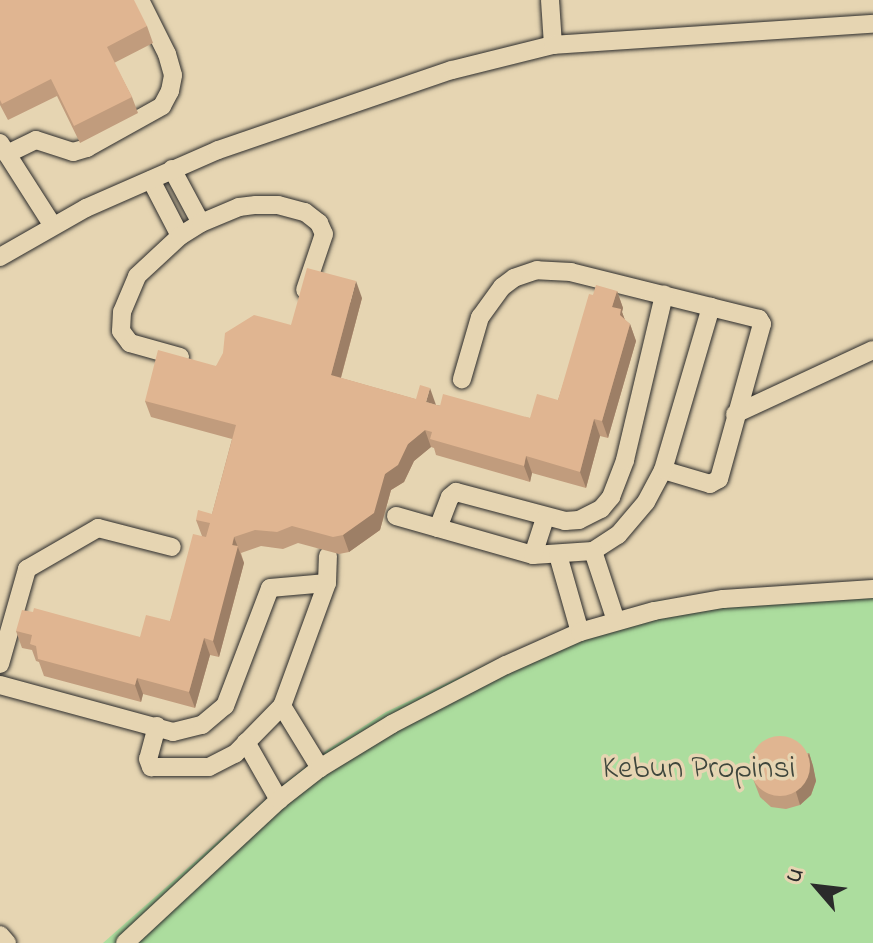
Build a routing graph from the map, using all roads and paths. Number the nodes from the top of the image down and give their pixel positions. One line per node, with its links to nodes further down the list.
1 (140, 0): 5 (lane)
2 (550, 0): 4 (lane)
3 (872, 19): 4 (lane)
4 (553, 45): 6 (lane)
5 (4, 148): 9 (lane)
6 (172, 169): 7 (lane); 8 (lane)
7 (151, 180): 9 (lane); 10 (lane)
8 (201, 223): 10 (lane); 14 (lane)
9 (53, 226): 11 (lane)
10 (180, 236): 16 (lane)
11 (0, 257)
12 (664, 295): 13 (lane); 17 (lane); 21 (lane)
13 (711, 307): 18 (lane); 19 (lane)
14 (298, 308)
15 (873, 350): 18 (lane)
16 (205, 364)
17 (462, 379)
18 (735, 414): 19 (lane)
19 (663, 470): 24 (lane)
20 (396, 516): 22 (lane)
21 (545, 518): 22 (lane); 25 (lane)
22 (438, 528): 25 (lane)
23 (172, 547): 32 (lane)
24 (593, 551): 26 (lane); 30 (lane)
25 (533, 555): 26 (lane)
26 (558, 555): 31 (lane)
27 (328, 556): 28 (lane)
28 (327, 583): 34 (lane); 35 (lane)
29 (873, 589): 30 (lane)
30 (616, 621): 31 (lane)
31 (580, 632): 37 (lane)
32 (0, 664)
33 (0, 685): 35 (lane)
34 (282, 706): 36 (lane); 37 (lane)
35 (157, 726): 36 (lane)
36 (246, 742): 38 (lane)
37 (320, 768): 38 (lane)
38 (279, 800): 41 (lane)
39 (0, 935): 40 (lane)
40 (7, 943)
41 (125, 943)

